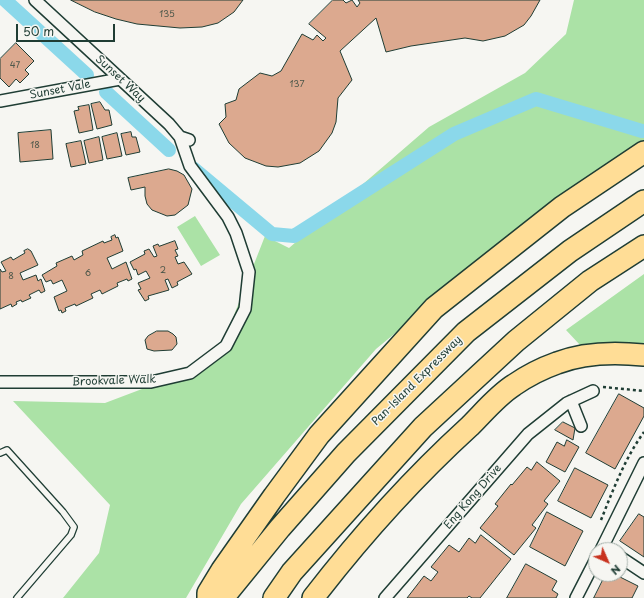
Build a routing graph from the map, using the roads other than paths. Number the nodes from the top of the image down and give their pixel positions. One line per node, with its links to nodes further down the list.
1 (35, 0): 2 (street, Sunset Way)
2 (120, 79): 3 (street, Sunset Vale); 4 (street, Sunset Way)
3 (1, 100)
4 (184, 139): 9 (street, Brookvale Walk)
5 (644, 152): 20 (highway)
6 (644, 201): 21 (highway, Pan-Island Expressway)
7 (644, 246): 22 (highway)
8 (644, 355): 23 (highway)
9 (0, 382)
10 (594, 389): 11 (street, Eng Kong Drive)
11 (569, 402): 12 (street); 24 (street, Eng Kong Drive)
12 (581, 426)
13 (0, 453): 19 (lane)
14 (644, 463): 15 (street)
15 (608, 542)
16 (628, 562): 17 (street)
17 (644, 573)
18 (588, 575): 25 (street)
19 (17, 598)
20 (208, 598)
21 (223, 598)
22 (274, 598)
23 (313, 598)
24 (385, 598)
25 (576, 598)

